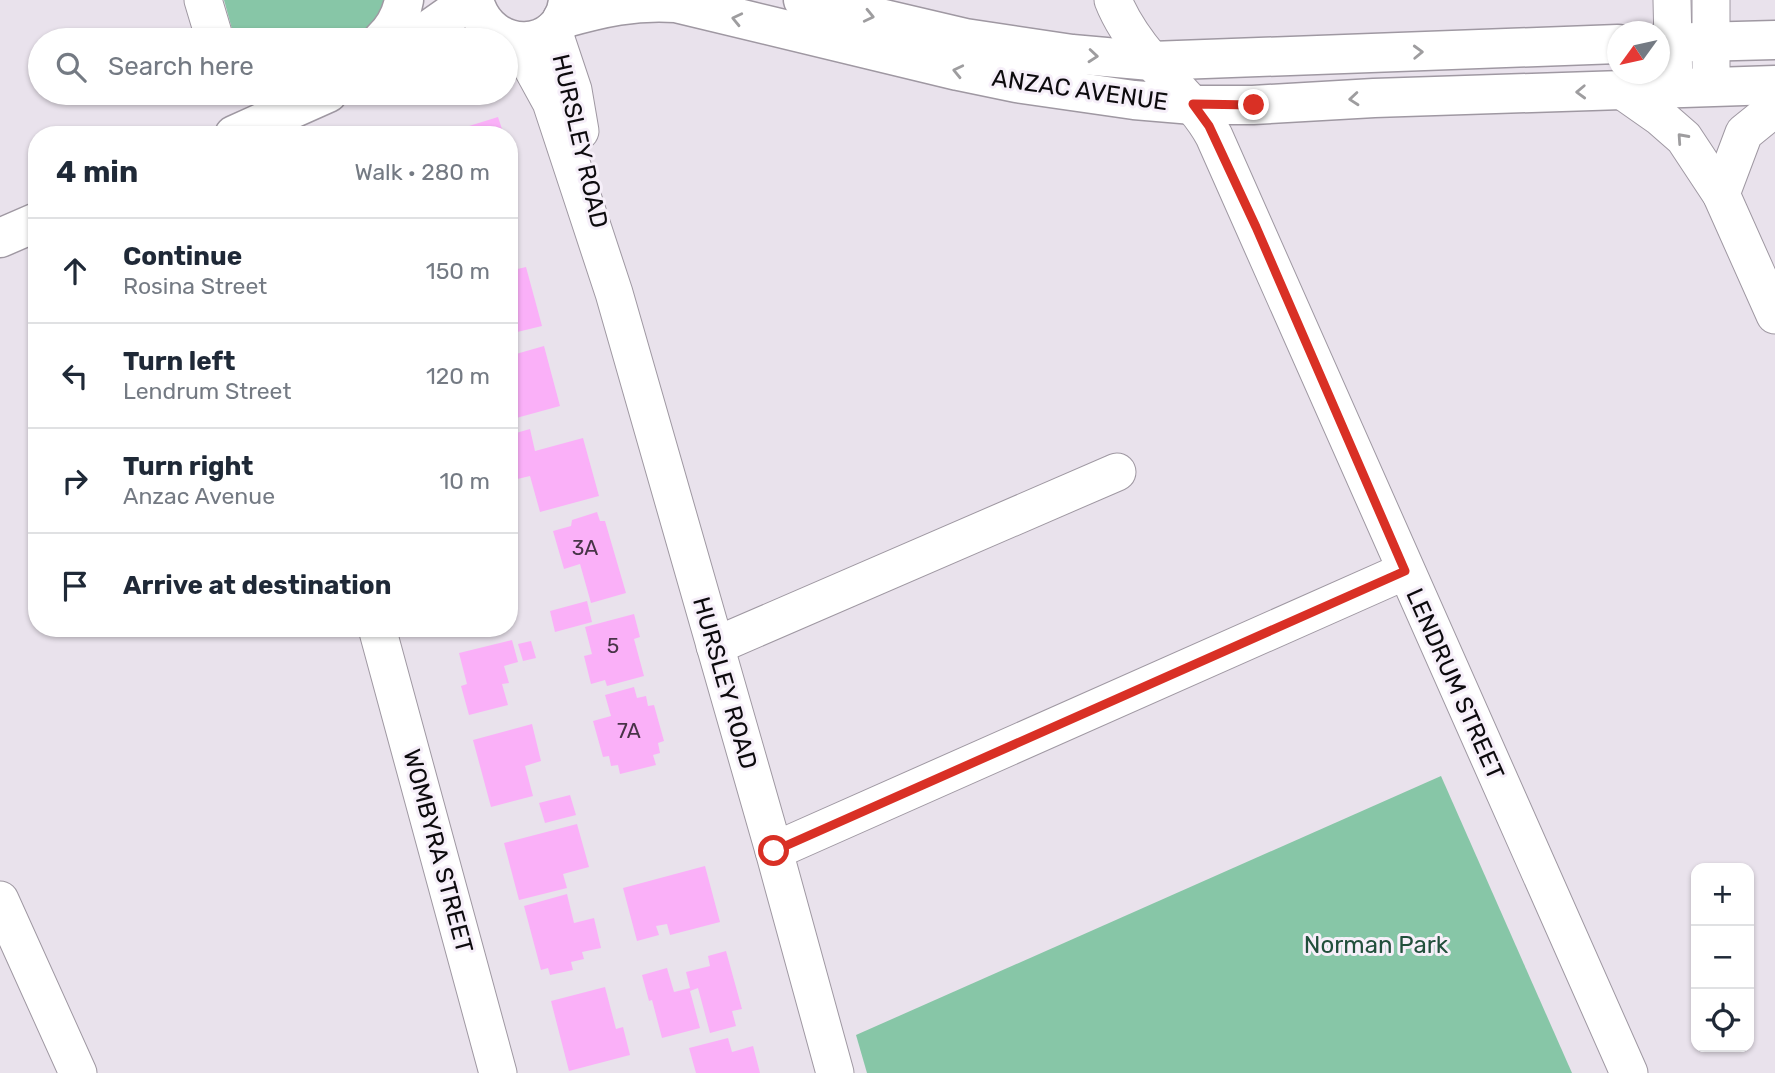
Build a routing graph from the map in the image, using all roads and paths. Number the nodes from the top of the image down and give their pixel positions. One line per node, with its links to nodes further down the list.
1 (203, 0): 9 (street)
2 (404, 0): 10 (main road)
3 (472, 0): 11 (main road); 12 (main road)
4 (803, 0): 19 (main road, ANZAC AVENUE, one-way to 19)
5 (1113, 0): 19 (street, LENDRUM STREET)
6 (1672, 0): 8 (street)
7 (1711, 0): 15 (street)
8 (1669, 21)
9 (211, 28)
10 (393, 28)
11 (431, 28)
12 (488, 28)
13 (534, 28): 23 (main road, ANZAC AVENUE, one-way to 13); 34 (street, HURSLEY ROAD)
14 (1775, 40): 15 (main road)
15 (1711, 42): 16 (main road); 21 (street)
16 (1670, 43)
17 (1607, 44): 19 (main road, ANZAC AVENUE, one-way to 17)
18 (1670, 50): 21 (street)
19 (1151, 61): 23 (street, LENDRUM STREET)
20 (1775, 85): 21 (main road, ANZAC AVENUE)
21 (1693, 88): 22 (main road, ANZAC AVENUE)
22 (1623, 91): 23 (main road, ANZAC AVENUE, one-way to 23); 27 (street, one-way to 22)
23 (1193, 104): 32 (street, LENDRUM STREET)
24 (298, 105): 26 (main road)
25 (1775, 108): 27 (street)
26 (255, 126)
27 (1721, 194): 30 (street)
28 (28, 226): 29 (main road)
29 (0, 238)
30 (1775, 314)
31 (1117, 472): 34 (street)
32 (1405, 571): 35 (street); 40 (street, LENDRUM STREET)
33 (379, 637): 38 (street, WOMBYRA STREET)
34 (715, 646): 35 (street, HURSLEY ROAD)
35 (774, 851): 39 (street, HURSLEY ROAD)
36 (0, 900): 37 (street)
37 (78, 1073)
38 (498, 1073)
39 (835, 1073)
40 (1629, 1073)

